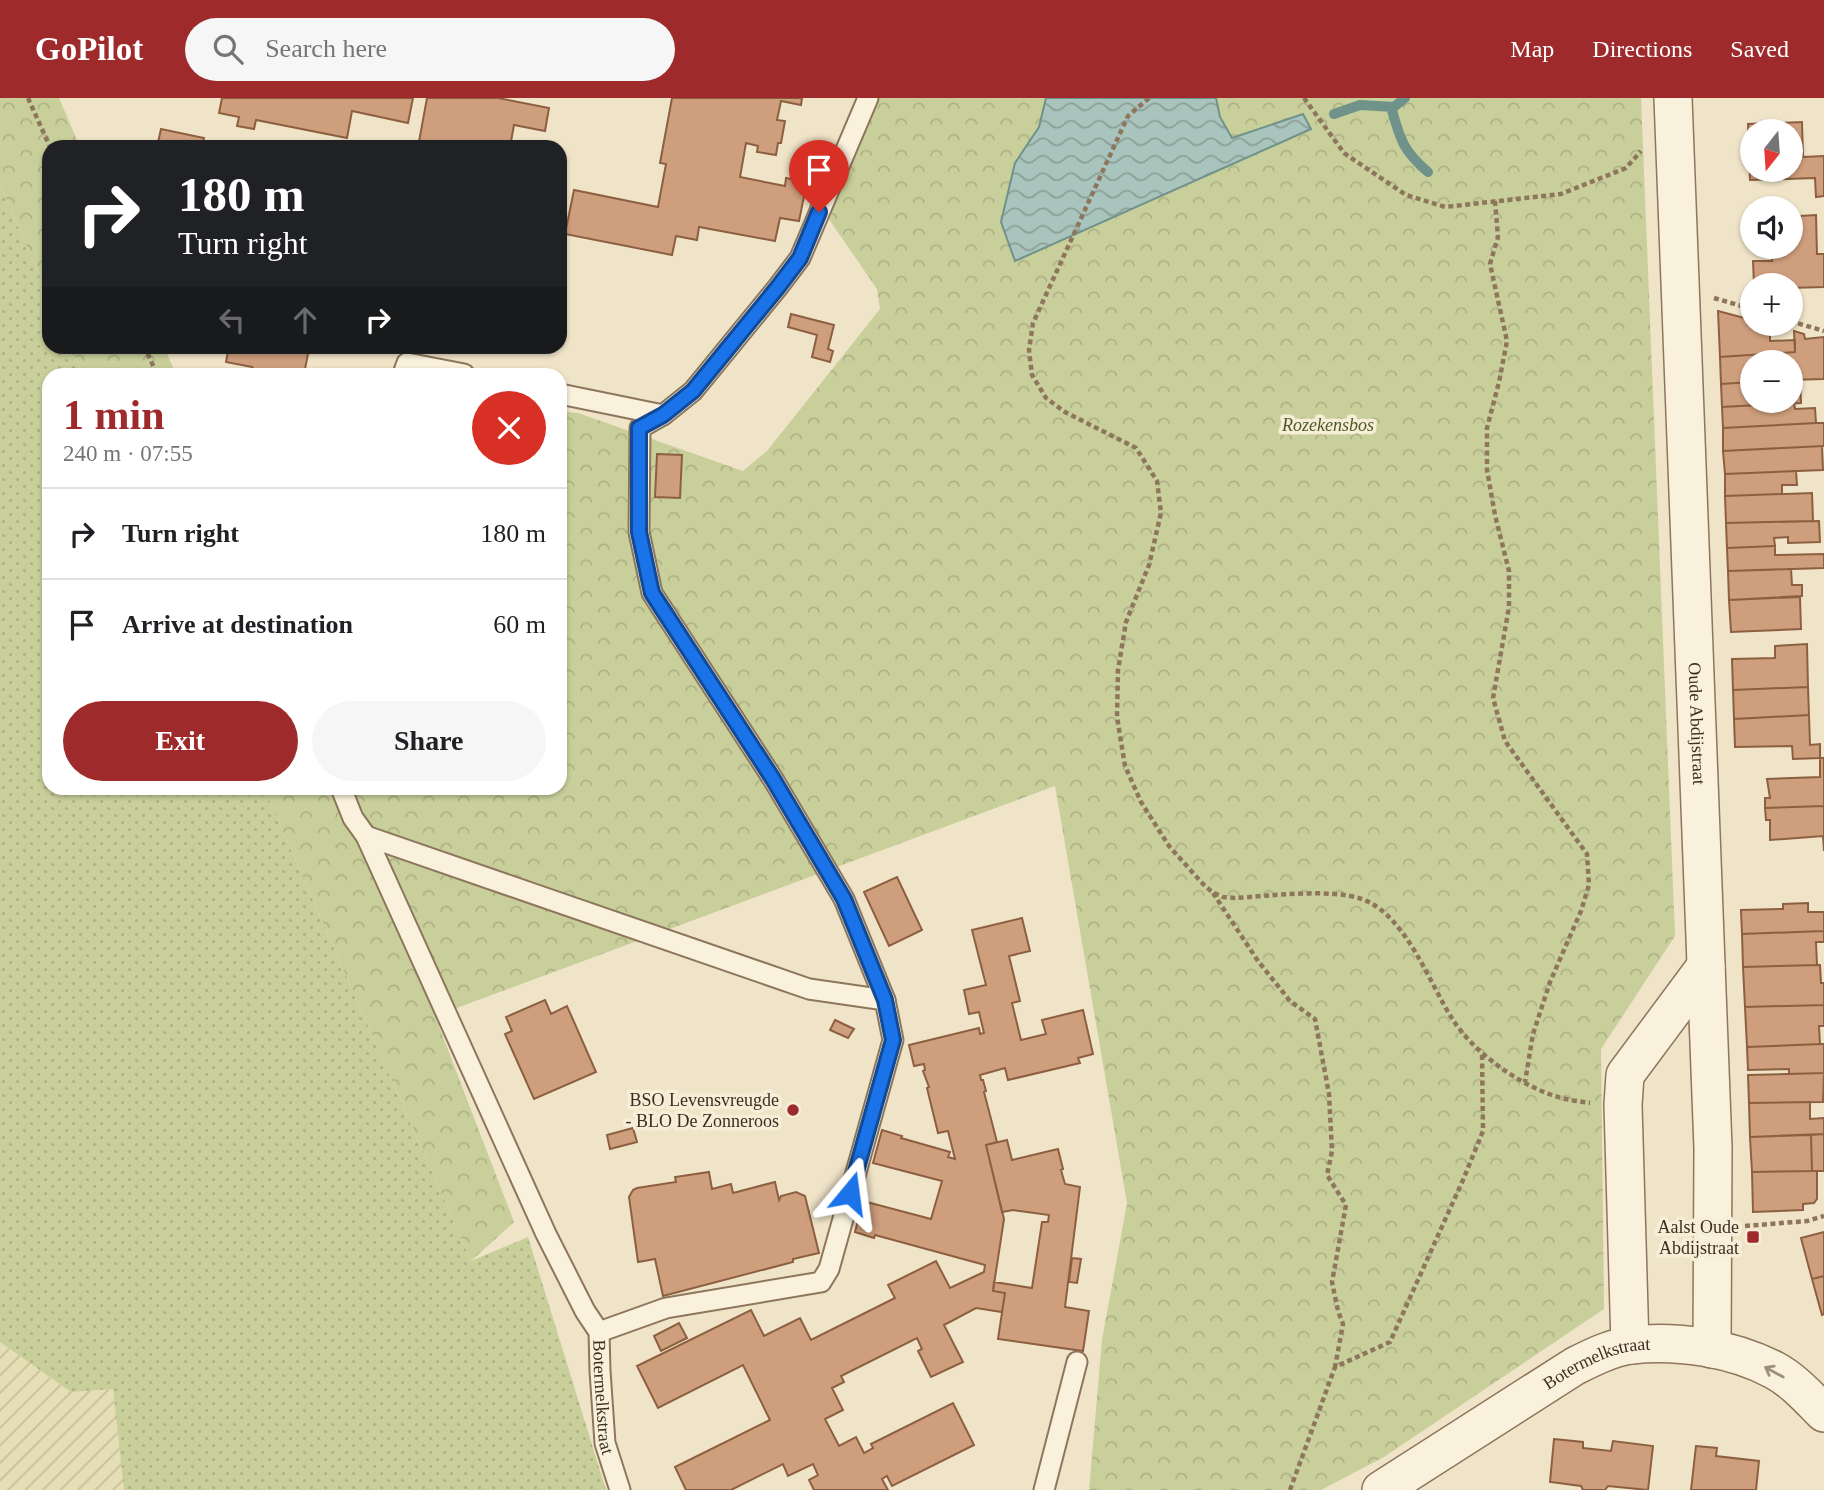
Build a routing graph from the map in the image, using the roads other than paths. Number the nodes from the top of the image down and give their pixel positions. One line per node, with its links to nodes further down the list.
1 (868, 98): 6 (lane)
2 (1673, 106): 9 (street, Oude Abdijstraat)
3 (405, 368): 4 (lane)
4 (433, 368)
5 (567, 395): 6 (lane)
6 (663, 415): 10 (lane)
7 (344, 795): 8 (lane, Botermelkstraat)
8 (366, 836): 10 (lane); 11 (lane, Botermelkstraat)
9 (1706, 965): 12 (street); 13 (street, Oude Abdijstraat)
10 (885, 1000): 11 (lane)
11 (599, 1332): 16 (lane, Botermelkstraat)
12 (1630, 1345): 13 (street, Botermelkstraat); 18 (street, Botermelkstraat)
13 (1712, 1349): 15 (street, Botermelkstraat, one-way to 13)
14 (1077, 1362): 17 (lane)
15 (1824, 1413)
16 (620, 1490)
17 (1044, 1490)
18 (1381, 1490)

